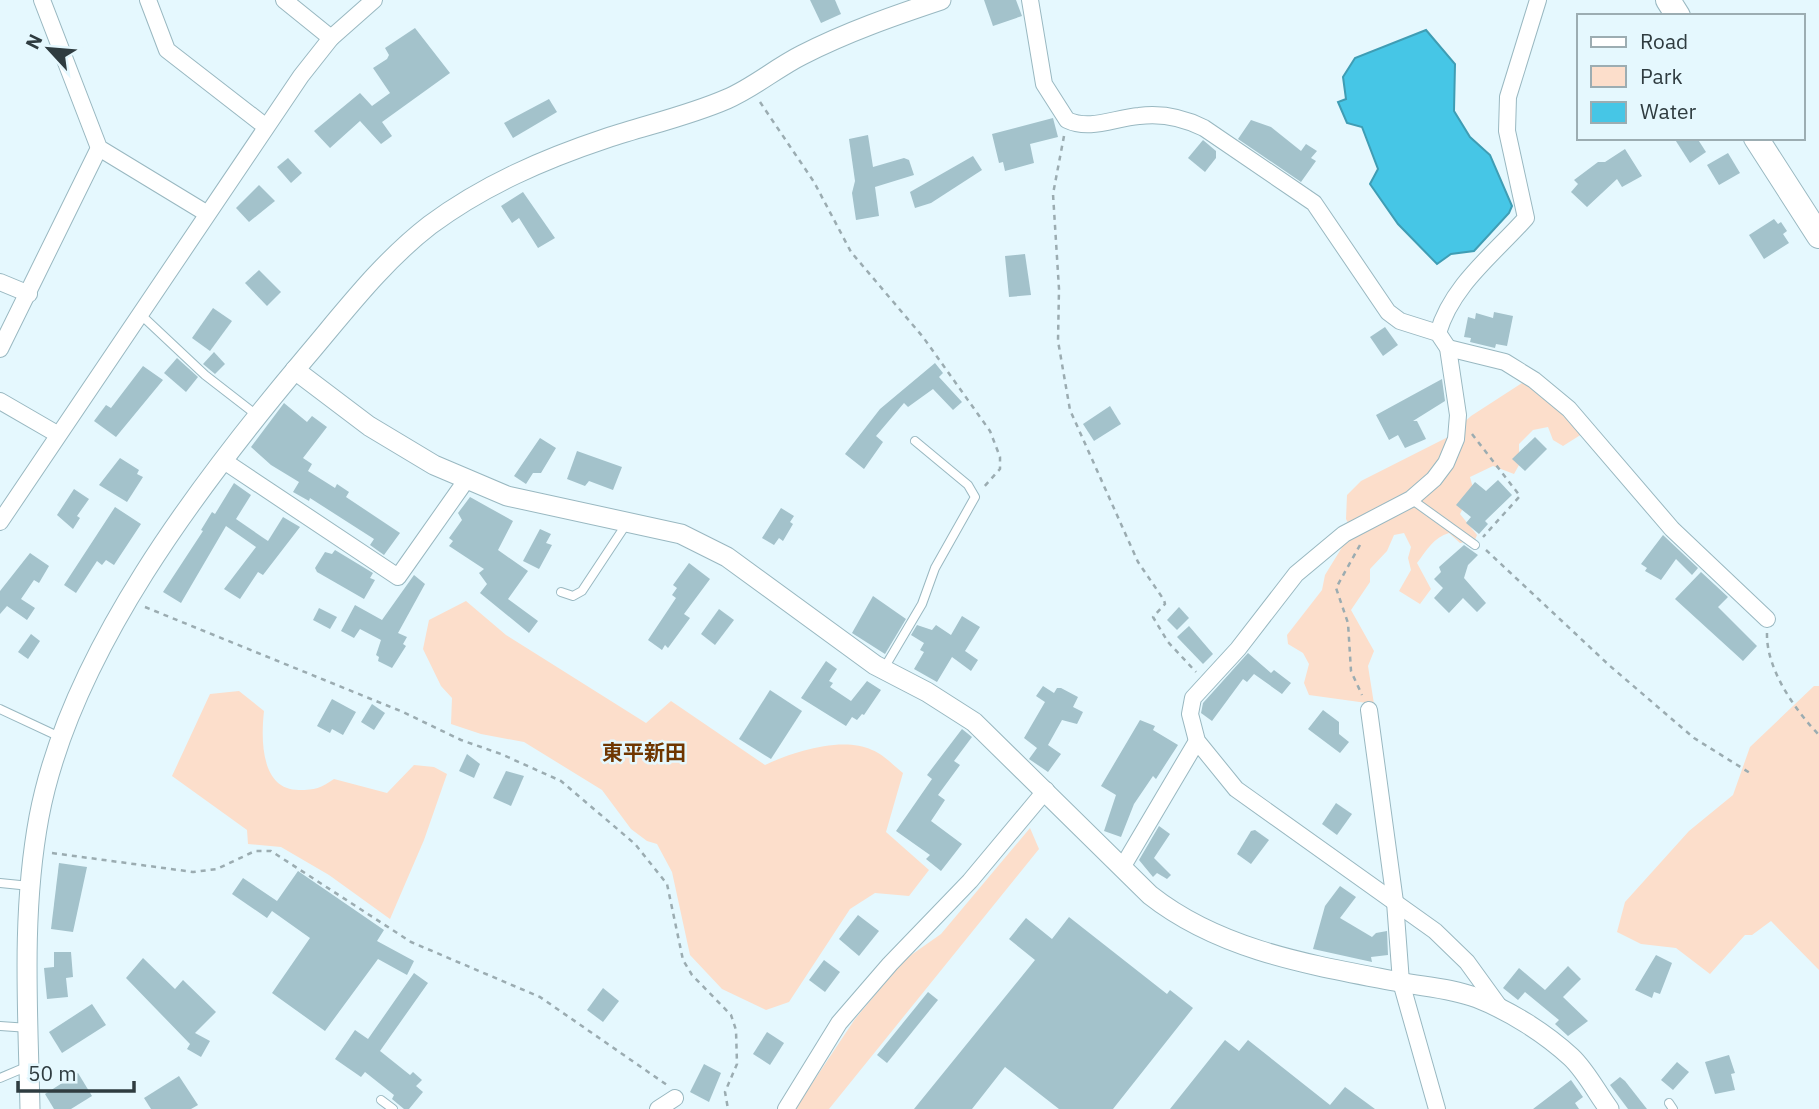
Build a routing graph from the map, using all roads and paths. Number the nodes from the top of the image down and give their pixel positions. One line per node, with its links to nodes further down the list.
1 (42, 0): 13 (street)
2 (148, 0): 11 (street)
3 (284, 0): 8 (street)
4 (374, 0): 8 (street)
5 (941, 0): 9 (street)
6 (1030, 0): 10 (street)
7 (1538, 0): 19 (street)
8 (331, 38): 11 (street)
9 (750, 86): 22 (street); 30 (path)
10 (1067, 120): 19 (street); 40 (path)
11 (265, 126): 14 (street)
12 (1757, 140): 15 (main road)
13 (99, 148): 14 (street); 17 (street)
14 (206, 213): 18 (street)
15 (1819, 236)
16 (0, 282): 17 (street)
17 (29, 294): 21 (street)
18 (139, 313): 25 (lane); 26 (street)
19 (1438, 333): 20 (street)
20 (1448, 348): 24 (street); 38 (street)
21 (0, 349)
22 (295, 370): 25 (street); 29 (street)
23 (0, 401): 26 (street)
24 (1458, 415): 31 (street); 35 (path)
25 (258, 416): 28 (street)
26 (57, 433): 34 (street)
27 (915, 441): 30 (lane)
28 (224, 461): 29 (street); 37 (street)
29 (467, 479): 33 (street)
30 (975, 497): 39 (lane)
31 (1411, 499): 32 (street); 35 (lane)
32 (1372, 520): 40 (street); 42 (path)
33 (629, 521): 36 (lane); 39 (street)
34 (0, 522)
35 (1475, 545): 46 (path)
36 (561, 592)
37 (129, 600): 44 (street); 65 (path)
38 (1768, 619): 43 (path)
39 (883, 670): 47 (street)
40 (1206, 682): 45 (street)
41 (0, 709): 44 (lane)
42 (1369, 710): 52 (street)
43 (1819, 735)
44 (62, 738): 48 (street)
45 (1198, 740): 49 (street); 52 (street)
46 (1750, 773)
47 (1046, 790): 49 (street); 66 (street)
48 (34, 851): 51 (street); 59 (path)
49 (1123, 866): 53 (street)
50 (0, 883): 51 (lane)
51 (30, 886): 56 (street)
52 (1395, 902): 53 (street); 54 (street)
53 (1401, 982): 54 (street); 67 (street)
54 (1501, 1009): 61 (street)
55 (0, 1026): 56 (lane)
56 (29, 1028): 57 (street)
57 (29, 1066): 58 (lane); 62 (street)
58 (0, 1078)
59 (675, 1098): 64 (street)
60 (381, 1100): 63 (lane)
61 (1603, 1105)
62 (30, 1109)
63 (393, 1109)
64 (658, 1109)
65 (728, 1109)
66 (786, 1109)
67 (1437, 1109)

